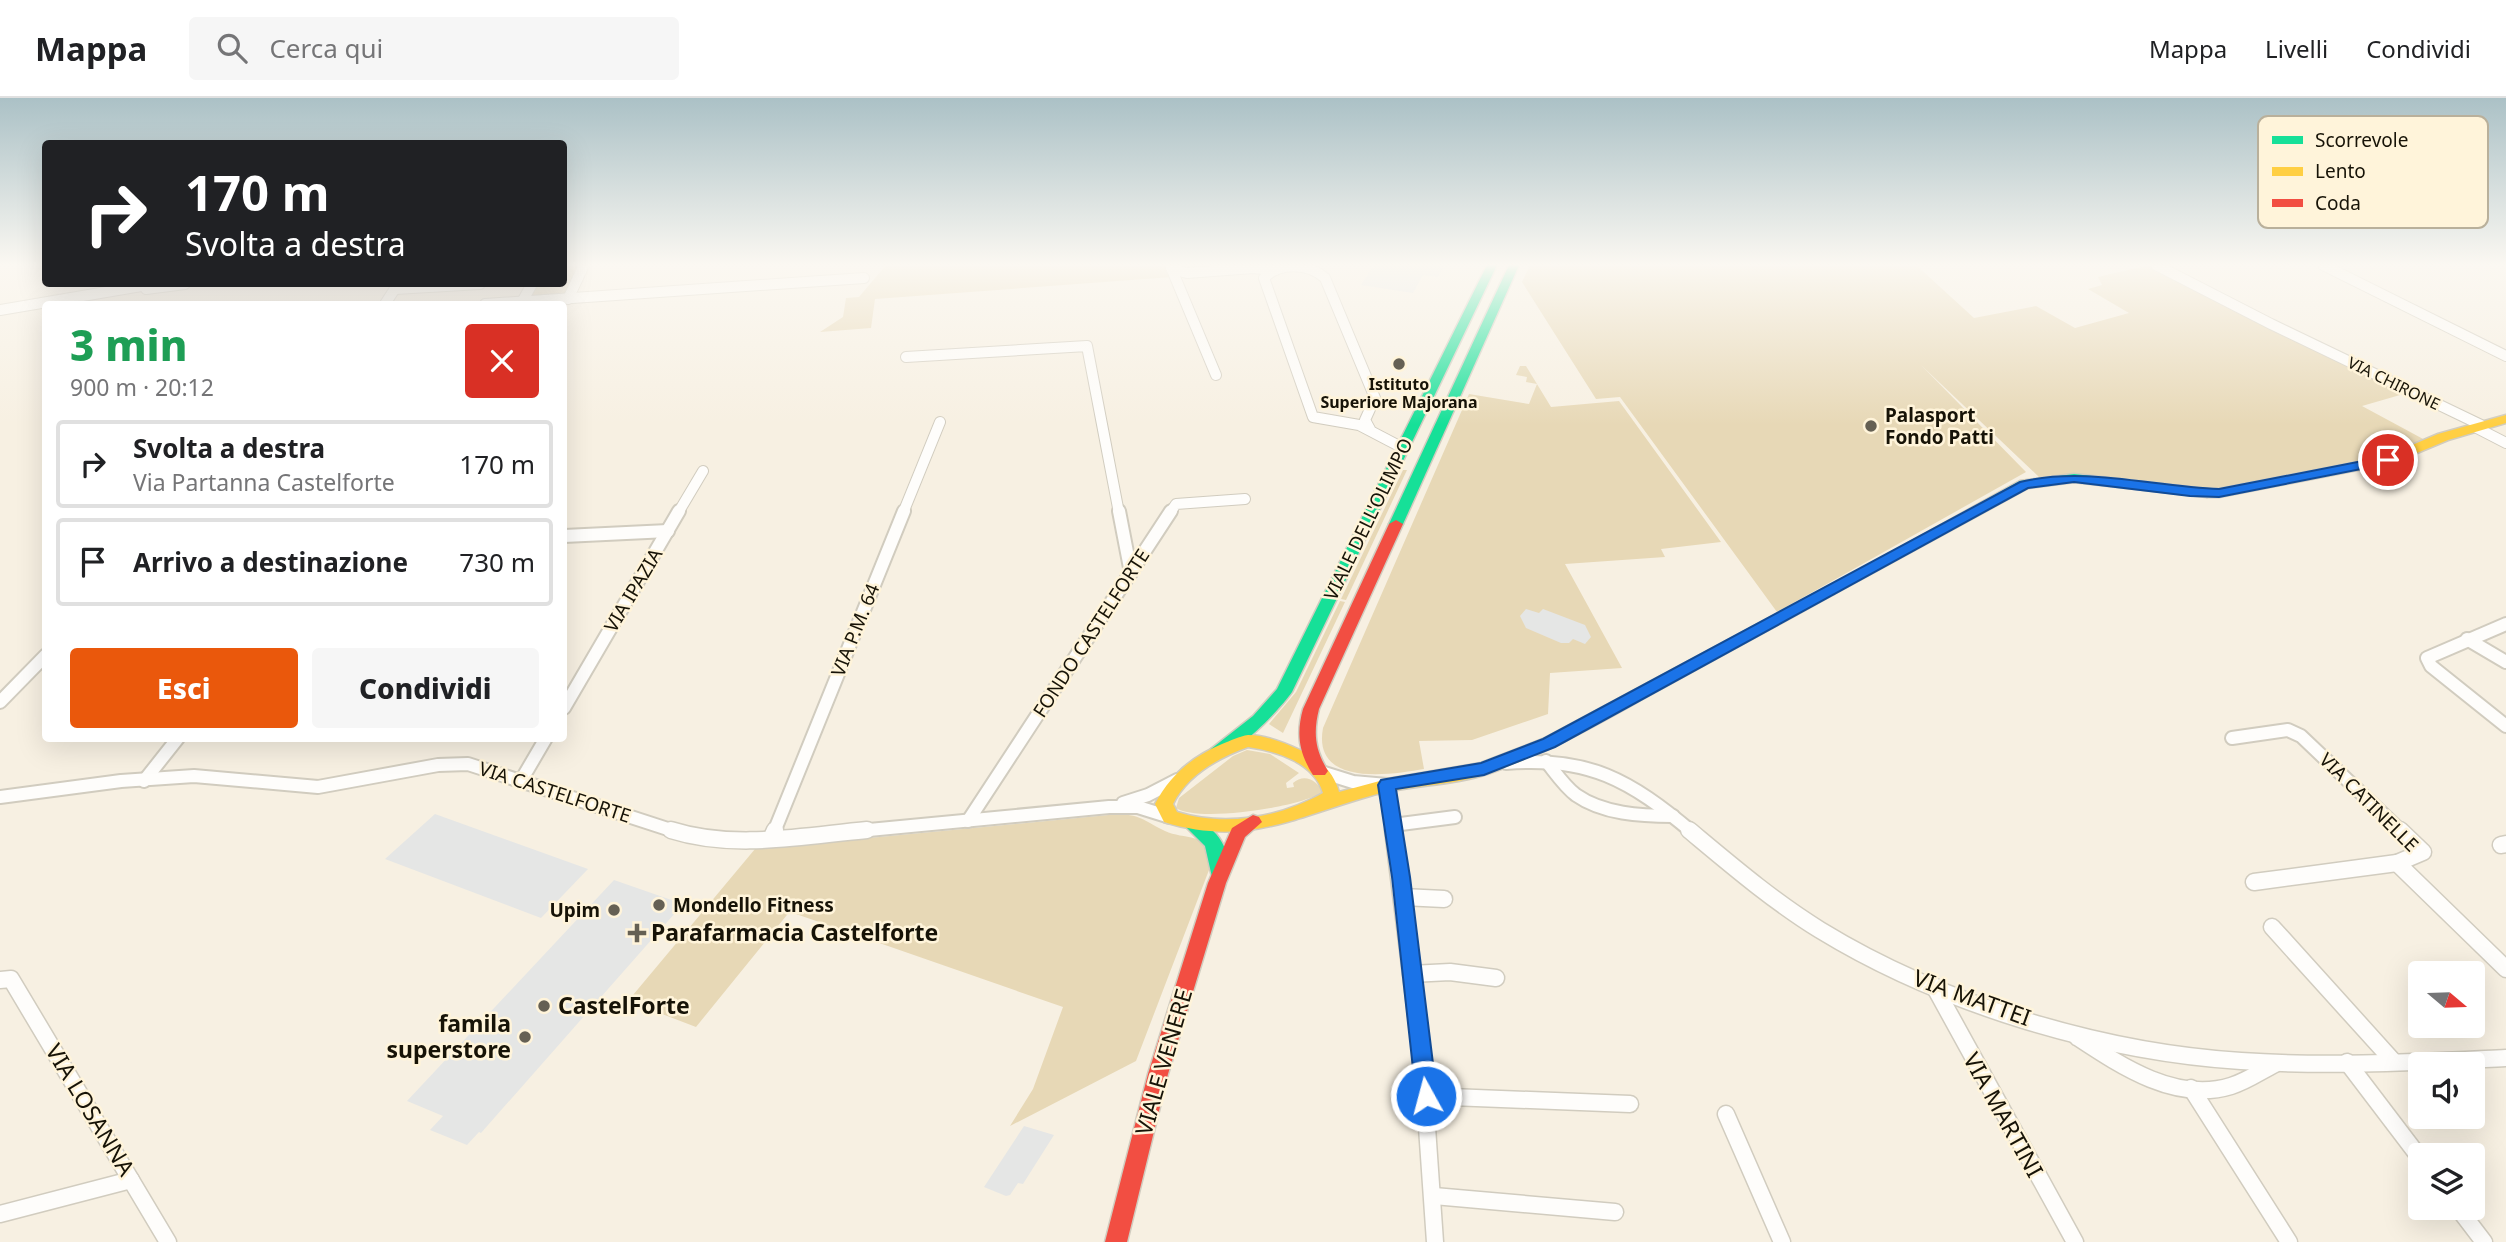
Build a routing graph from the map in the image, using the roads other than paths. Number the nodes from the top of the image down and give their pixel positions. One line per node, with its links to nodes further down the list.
1 (1192, 318): 10 (street)
2 (1278, 318): 14 (street)
3 (1341, 318): 14 (street)
4 (1466, 318): 16 (street, VIALE DELL'OLIMPO)
5 (1490, 318): 36 (street, VIALE DELL'OLIMPO)
6 (2260, 318): 13 (street, VIA CHIRONE)
7 (2430, 318): 8 (street)
8 (2506, 356)
9 (906, 357): 21 (street)
10 (1216, 375)
11 (2506, 419): 13 (street)
12 (940, 422): 51 (street, VIA P.M. 64)
13 (2478, 426): 15 (street); 35 (street)
14 (1371, 431): 16 (street)
15 (2506, 443)
16 (1403, 448): 33 (street, VIALE DELL'OLIMPO)
17 (703, 471): 19 (street, VIA IPAZIA)
18 (1245, 499): 21 (street, FONDO CASTELFORTE)
19 (668, 531): 20 (street); 28 (street, VIA IPAZIA)
20 (567, 536)
21 (1130, 573): 47 (street, FONDO CASTELFORTE)
22 (2506, 624): 23 (street)
23 (2467, 639): 25 (street); 26 (street)
24 (42, 659): 27 (street)
25 (2506, 662)
26 (2431, 666): 29 (street)
27 (0, 702)
28 (567, 703)
29 (2506, 726)
30 (2232, 738): 52 (street, VIA CATINELLE)
31 (175, 742): 39 (street)
32 (544, 742): 38 (street)
33 (1217, 753): 36 (street); 37 (street, VIALE DELL'OLIMPO)
34 (1546, 761): 35 (street, VIA MATTEI); 44 (street, VIA MATTEI); 44 (street)
35 (1499, 764): 40 (street)
36 (1319, 771): 40 (street); 42 (street, VIALE DELL'OLIMPO)
37 (1189, 774): 43 (street, VIA CASTELFORTE); 45 (street, VIALE DELL'OLIMPO)
38 (522, 779): 39 (street, VIA CASTELFORTE); 51 (street, VIA CASTELFORTE)
39 (144, 781): 41 (street, VIA CASTELFORTE)
40 (1387, 785): 42 (street); 50 (street)
41 (0, 797)
42 (1323, 803): 48 (street)
43 (1109, 807): 45 (street, VIA CASTELFORTE); 47 (street, VIA CASTELFORTE)
44 (1673, 816): 62 (street, VIA MATTEI)
45 (1170, 817): 49 (street)
46 (1455, 817): 50 (street)
47 (968, 821): 51 (street, VIA CASTELFORTE)
48 (1253, 822): 49 (street); 54 (street, VIALE VENERE)
49 (1194, 825): 54 (street, VIALE VENERE)
50 (1393, 825): 55 (street)
51 (771, 839)
52 (2397, 863): 53 (street); 58 (street, VIA CATINELLE)
53 (2254, 882)
54 (1217, 883): 79 (street, VIALE VENERE)
55 (1403, 897): 56 (street); 59 (street)
56 (1444, 899)
57 (2272, 927): 66 (street)
58 (2506, 969)
59 (1411, 974): 60 (street); 69 (street)
60 (1496, 978)
61 (6, 980): 73 (street, VIA LOSANNA)
62 (1934, 986): 63 (street, VIA MATTEI); 82 (street, VIA MARTINI)
63 (2068, 1031): 67 (street, VIA MATTEI); 68 (street)
64 (2506, 1058): 66 (street, VIA MATTEI)
65 (2347, 1062): 66 (street, VIA MATTEI); 67 (street, VIA MATTEI); 72 (street)
66 (2394, 1062)
67 (2276, 1063): 68 (street)
68 (2191, 1088): 83 (street)
69 (1426, 1096): 70 (street); 74 (street)
70 (1630, 1104)
71 (1726, 1114): 81 (street)
72 (2409, 1143)
73 (131, 1180): 76 (street); 78 (street, VIA LOSANNA)
74 (1434, 1196): 75 (street); 80 (street)
75 (1615, 1213)
76 (0, 1214)
77 (2467, 1220): 84 (street)
78 (168, 1242)
79 (1116, 1242)
80 (1435, 1242)
81 (1782, 1242)
82 (2075, 1242)
83 (2289, 1242)
84 (2484, 1242)

